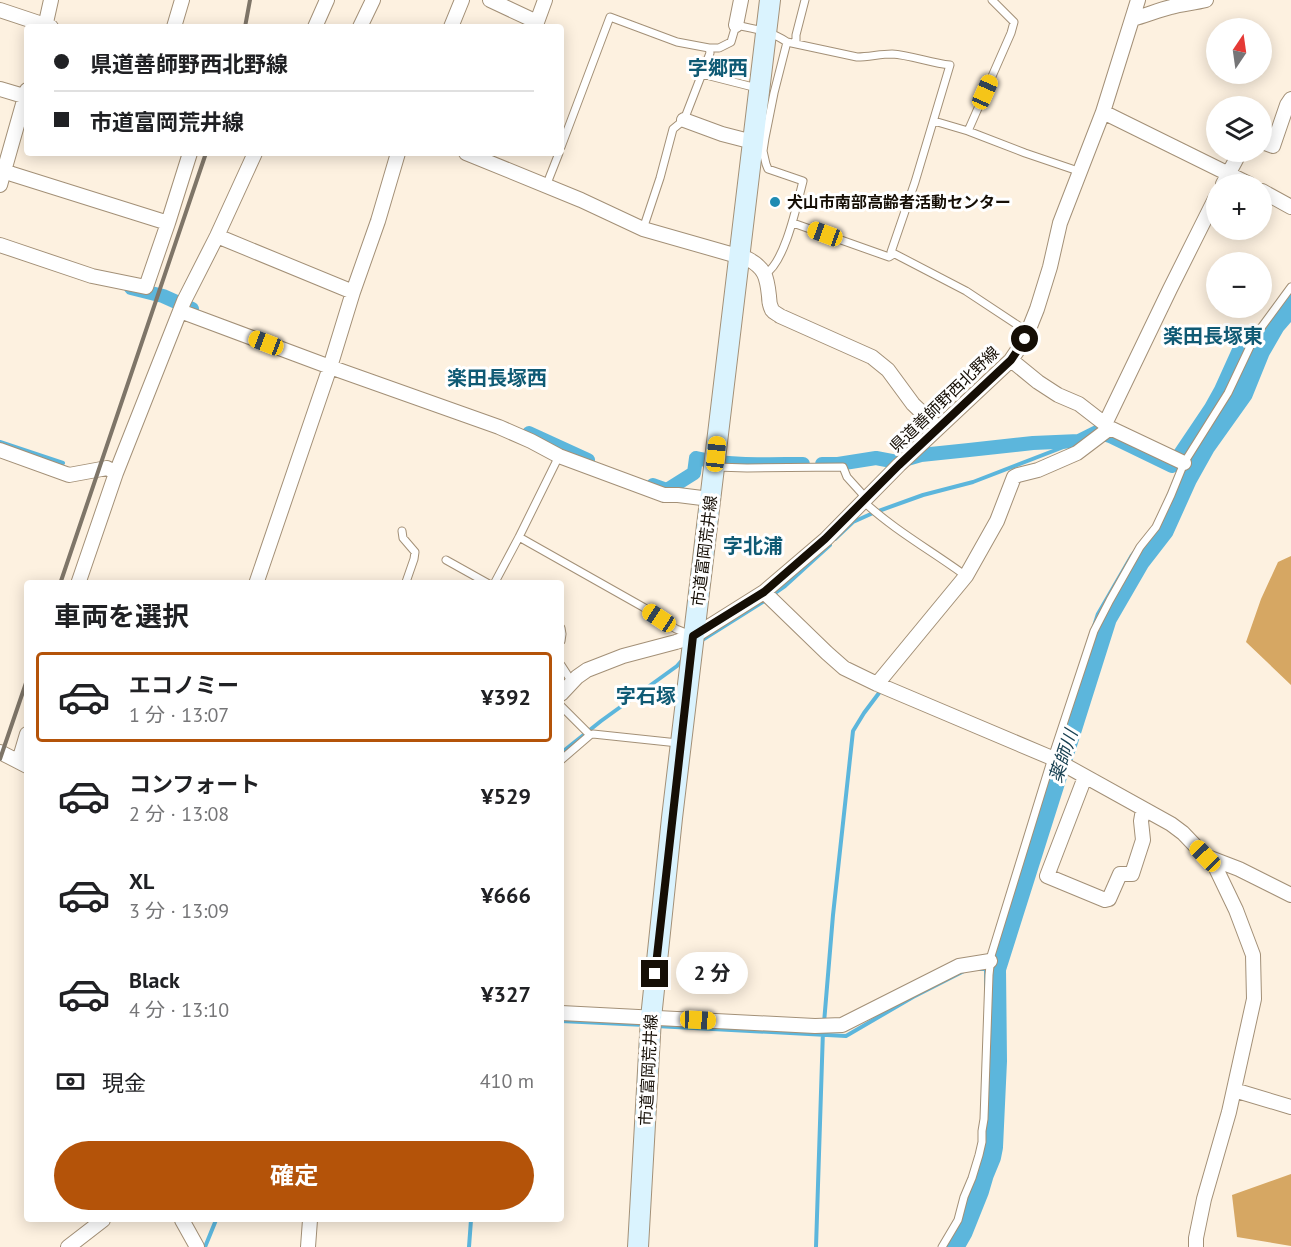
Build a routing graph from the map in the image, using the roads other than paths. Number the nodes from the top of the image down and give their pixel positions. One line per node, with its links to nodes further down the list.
1 (51, 0): 17 (street)
2 (182, 0): 18 (street)
3 (327, 0): 19 (street)
4 (373, 0): 20 (street)
5 (462, 0): 21 (street)
6 (490, 0): 7 (street)
7 (545, 0)
8 (741, 0): 22 (street)
9 (770, 0): 23 (street, 市道富岡荒井線)
10 (805, 0): 25 (lane)
11 (993, 0): 36 (lane)
12 (1138, 0): 15 (street, 県道善師野西北野線)
13 (1206, 0): 15 (street)
14 (0, 10): 16 (street)
15 (1132, 19): 33 (street, 県道善師野西北野線)
16 (41, 24)
17 (47, 24)
18 (175, 24)
19 (316, 24)
20 (361, 24)
21 (451, 24)
22 (736, 26): 23 (lane); 26 (lane)
23 (766, 31): 24 (lane); 29 (street, 市道富岡荒井線)
24 (786, 42): 25 (lane); 54 (lane)
25 (796, 44): 35 (lane)
26 (709, 48): 27 (lane); 37 (lane)
27 (702, 74): 29 (lane); 34 (lane)
28 (0, 89): 30 (street)
29 (759, 89): 38 (street, 市道富岡荒井線)
30 (24, 94)
31 (1291, 99): 39 (street)
32 (24, 100): 45 (street)
33 (1103, 112): 46 (street, 県道善師野西北野線); 47 (street)
34 (684, 120): 38 (street); 55 (lane)
35 (934, 121): 36 (lane); 58 (lane)
36 (968, 131): 46 (lane)
37 (564, 139)
38 (753, 142): 59 (street, 市道富岡荒井線)
39 (1272, 146)
40 (189, 156): 53 (street)
41 (254, 156): 56 (street)
42 (397, 156): 62 (street)
43 (473, 156): 49 (street)
44 (558, 156): 49 (lane)
45 (2, 169): 48 (street); 53 (street)
46 (1081, 172): 64 (street, 県道善師野西北野線)
47 (1217, 174)
48 (0, 185)
49 (546, 186): 55 (street)
50 (1272, 197): 51 (street)
51 (1291, 207)
52 (1206, 217): 68 (street)
53 (168, 223): 57 (street)
54 (793, 223): 58 (lane); 60 (lane)
55 (643, 229): 59 (street)
56 (218, 237): 62 (street); 63 (street)
57 (0, 245)
58 (894, 254): 64 (lane)
59 (739, 257): 60 (street); 71 (street, 市道富岡荒井線)
60 (765, 274): 67 (street)
61 (1291, 286): 72 (lane)
62 (353, 292): 66 (street)
63 (182, 306): 66 (street); 73 (street)
64 (1028, 332): 65 (street, 県道善師野西北野線)
65 (1011, 360): 67 (street, 県道善師野西北野線); 68 (street)
66 (331, 362): 70 (street); 81 (street)
67 (938, 428): 75 (street, 県道善師野西北野線)
68 (1106, 429): 72 (street); 79 (street)
69 (0, 450): 73 (street)
70 (559, 456): 74 (street); 77 (lane)
71 (715, 462): 74 (street, 市道富岡荒井線); 75 (lane)
72 (1184, 463): 96 (lane)
73 (116, 473): 80 (street)
74 (710, 499): 86 (street, 市道富岡荒井線)
75 (865, 499): 79 (lane); 85 (street, 県道善師野西北野線)
76 (402, 531): 82 (lane)
77 (519, 537): 84 (lane); 86 (lane)
78 (446, 560): 83 (lane)
79 (966, 576): 89 (street)
80 (79, 580)
81 (257, 580)
82 (407, 580)
83 (484, 580)
84 (493, 580)
85 (769, 596): 86 (street, 県道善師野西北野線); 89 (street)
86 (693, 636): 88 (street, 県道善師野西北野線); 93 (street, 市道富岡荒井線)
87 (564, 670): 88 (lane)
88 (572, 682): 90 (street, 県道善師野西北野線)
89 (883, 687): 96 (street)
90 (564, 691)
91 (564, 709): 92 (lane)
92 (590, 735): 93 (lane); 95 (lane)
93 (681, 743): 104 (street, 市道富岡荒井線)
94 (0, 752): 97 (street)
95 (564, 757)
96 (1052, 758): 98 (street); 102 (lane)
97 (23, 763)
98 (1085, 777): 99 (street); 99 (street)
99 (1143, 810): 100 (street)
100 (1212, 860): 101 (street); 105 (street)
101 (1291, 895)
102 (990, 961): 104 (street); 114 (lane)
103 (564, 1013): 104 (street)
104 (650, 1025): 113 (street, 市道富岡荒井線)
105 (1234, 1090): 106 (street); 115 (street)
106 (1291, 1107)
107 (101, 1222): 110 (street)
108 (183, 1222): 111 (street)
109 (310, 1222): 112 (street)
110 (68, 1247)
111 (197, 1247)
112 (308, 1247)
113 (638, 1247)
114 (942, 1247)
115 (1196, 1247)

